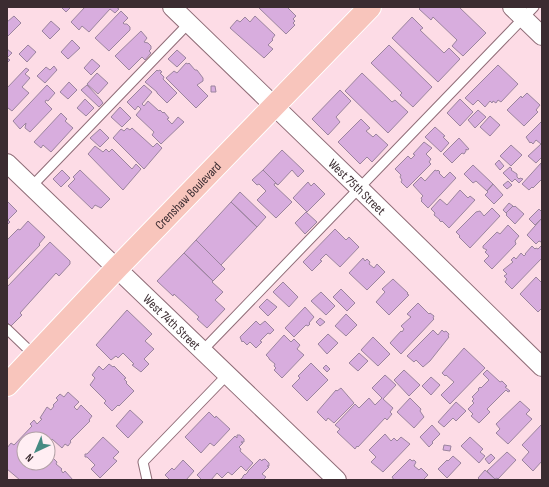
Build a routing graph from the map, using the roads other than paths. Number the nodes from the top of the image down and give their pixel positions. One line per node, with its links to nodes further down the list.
1 (172, 7): 4 (street, West 75th Street)
2 (370, 7): 6 (main road, Crenshaw Boulevard)
3 (523, 11): 5 (street); 9 (lane)
4 (189, 23): 6 (street, West 75th Street); 8 (lane)
5 (542, 36)
6 (273, 105): 9 (street, West 75th Street); 10 (main road, Crenshaw Boulevard)
7 (7, 163): 8 (street, West 74th Street)
8 (32, 186): 10 (street, West 74th Street)
9 (359, 188): 12 (lane); 14 (street, West 75th Street)
10 (117, 268): 12 (street, West 74th Street); 13 (main road, Crenshaw Boulevard)
11 (7, 330): 13 (lane)
12 (203, 350): 15 (street, West 74th Street)
13 (35, 356): 16 (main road, Crenshaw Boulevard)
14 (542, 367)
15 (228, 374): 17 (lane); 18 (street, West 74th Street)
16 (7, 385)
17 (147, 480)
18 (337, 480)

